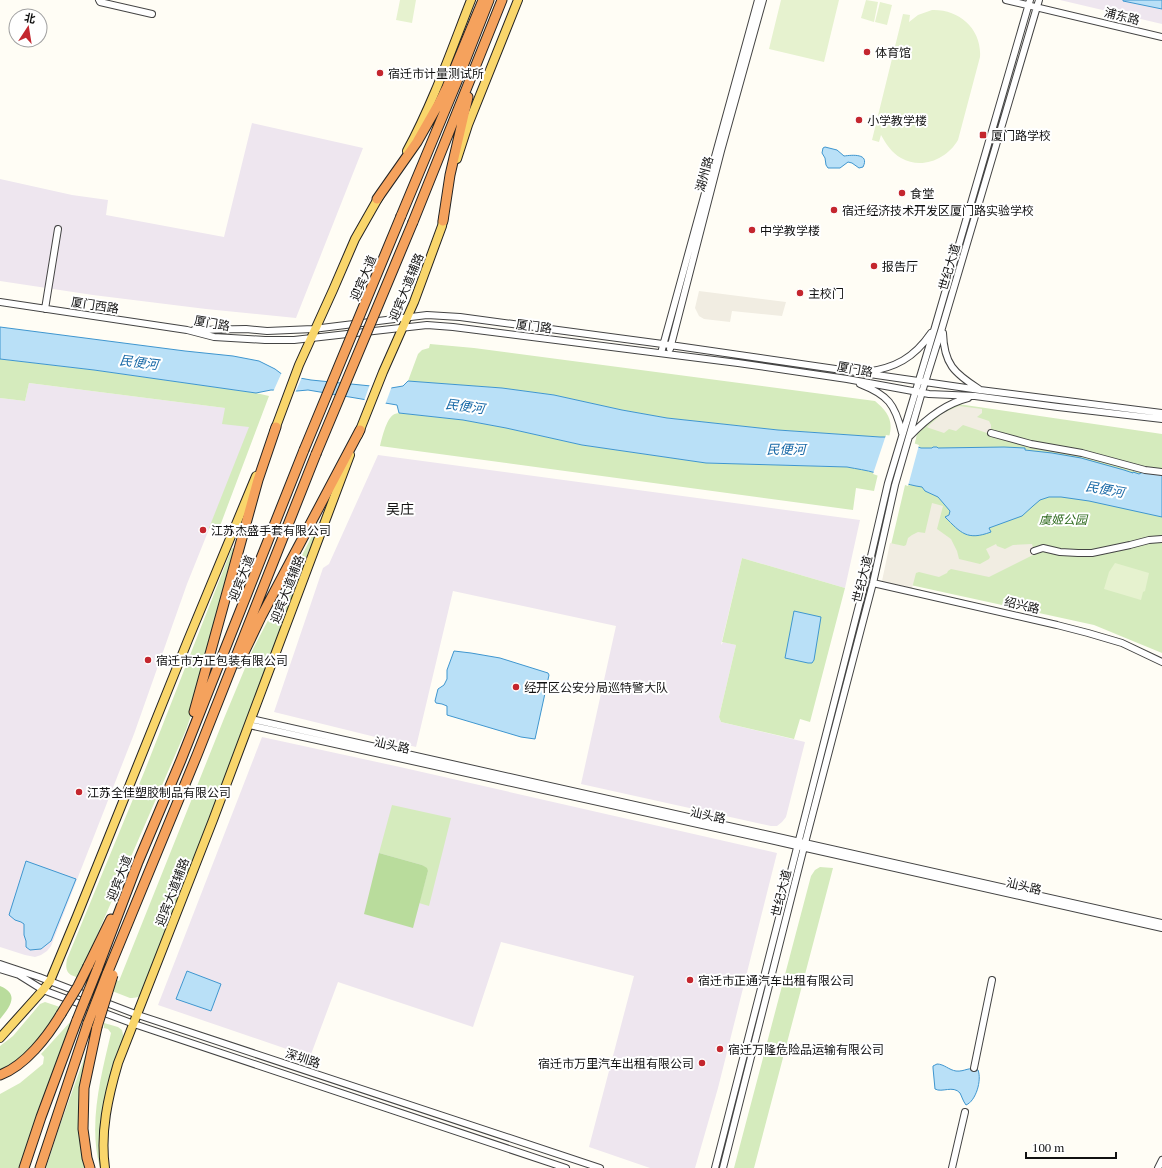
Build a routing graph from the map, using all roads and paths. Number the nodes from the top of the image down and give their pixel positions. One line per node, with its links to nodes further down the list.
1 (99, 0): 13 (street)
2 (471, 0): 16 (main road)
3 (483, 0): 16 (highway)
4 (489, 0): 52 (highway, 迎宾大道, bridge)
5 (502, 0): 15 (highway, 迎宾大道)
6 (518, 0): 17 (main road, 迎宾大道辅路)
7 (758, 0): 28 (street, 湖州路)
8 (763, 0): 29 (street, 湖州路)
9 (1006, 0): 11 (street, 浦东路)
10 (1039, 0): 12 (street, 世纪大道)
11 (1030, 3): 12 (street, 浦东路); 22 (street, 世纪大道)
12 (1037, 7): 14 (street, 浦东路); 24 (street, 世纪大道)
13 (152, 14)
14 (1162, 37)
15 (478, 60): 17 (highway); 51 (highway, 迎宾大道, bridge)
16 (377, 199): 25 (main road)
17 (443, 221): 21 (main road, 迎宾大道辅路)
18 (58, 229): 20 (street)
19 (0, 302): 20 (street, 厦门西路)
20 (46, 309): 26 (street, 厦门西路)
21 (408, 317): 23 (main road, 迎宾大道辅路); 25 (street, 厦门路); 28 (street, 厦门路)
22 (935, 327): 32 (street); 34 (street, 世纪大道)
23 (403, 328): 27 (street, 厦门路); 30 (street, 厦门路); 41 (main road, 迎宾大道辅路)
24 (942, 328): 34 (street, 世纪大道); 35 (street)
25 (316, 329): 26 (street, 厦门路); 27 (main road)
26 (186, 330): 27 (street, 厦门路)
27 (311, 339): 40 (main road)
28 (663, 344): 29 (street, 厦门路); 30 (street, 湖州路)
29 (670, 345): 31 (street, 湖州路); 32 (street, 厦门路)
30 (661, 353): 31 (street, 厦门路)
31 (668, 354): 33 (street, 厦门路)
32 (856, 373): 34 (street, 厦门路)
33 (848, 379): 36 (street, 厦门路); 43 (street)
34 (922, 382): 35 (street, 厦门路); 36 (street, 世纪大道)
35 (980, 390): 38 (street, 厦门路)
36 (918, 392): 37 (street, 厦门路); 43 (street, 世纪大道)
37 (975, 396): 39 (street, 厦门路); 43 (street)
38 (1162, 413)
39 (1162, 419)
40 (276, 427): 52 (highway); 61 (main road)
41 (360, 430): 50 (main road, 迎宾大道辅路); 51 (highway)
42 (992, 433): 44 (street)
43 (905, 438): 45 (street, 世纪大道)
44 (1162, 472)
45 (892, 484): 48 (street, 世纪大道); 53 (street, 世纪大道)
46 (1162, 539): 47 (street)
47 (1034, 551)
48 (873, 583): 49 (street, 绍兴路); 54 (street, 世纪大道)
49 (1162, 662)
50 (250, 722): 53 (street, 汕头路); 63 (main road, 迎宾大道辅路)
51 (197, 755): 65 (highway, 迎宾大道, bridge)
52 (181, 760): 55 (highway, 迎宾大道)
53 (797, 844): 54 (street, 汕头路); 77 (street, 世纪大道)
54 (805, 845): 56 (street, 汕头路); 57 (street, 汕头路); 78 (street, 世纪大道)
55 (138, 862): 68 (highway, bridge); 71 (highway, 迎宾大道, bridge)
56 (1162, 923)
57 (1162, 928)
58 (0, 964): 61 (street, 深圳路)
59 (0, 969): 62 (street, 深圳路)
60 (992, 980): 67 (street)
61 (50, 981): 62 (main road); 63 (street, 深圳路)
62 (43, 990): 64 (street, 深圳路); 66 (main road)
63 (138, 1015): 64 (main road, 迎宾大道辅路); 76 (street, 深圳路)
64 (134, 1024): 74 (main road, 迎宾大道辅路); 75 (street, 深圳路)
65 (93, 1025): 72 (highway, 迎宾大道); 73 (highway)
66 (0, 1038)
67 (974, 1068)
68 (0, 1075)
69 (965, 1112): 79 (street)
70 (1162, 1160): 80 (street)
71 (24, 1168)
72 (40, 1168)
73 (90, 1168)
74 (105, 1168)
75 (566, 1168)
76 (600, 1168)
77 (715, 1168)
78 (723, 1168)
79 (952, 1168)
80 (1158, 1168)

